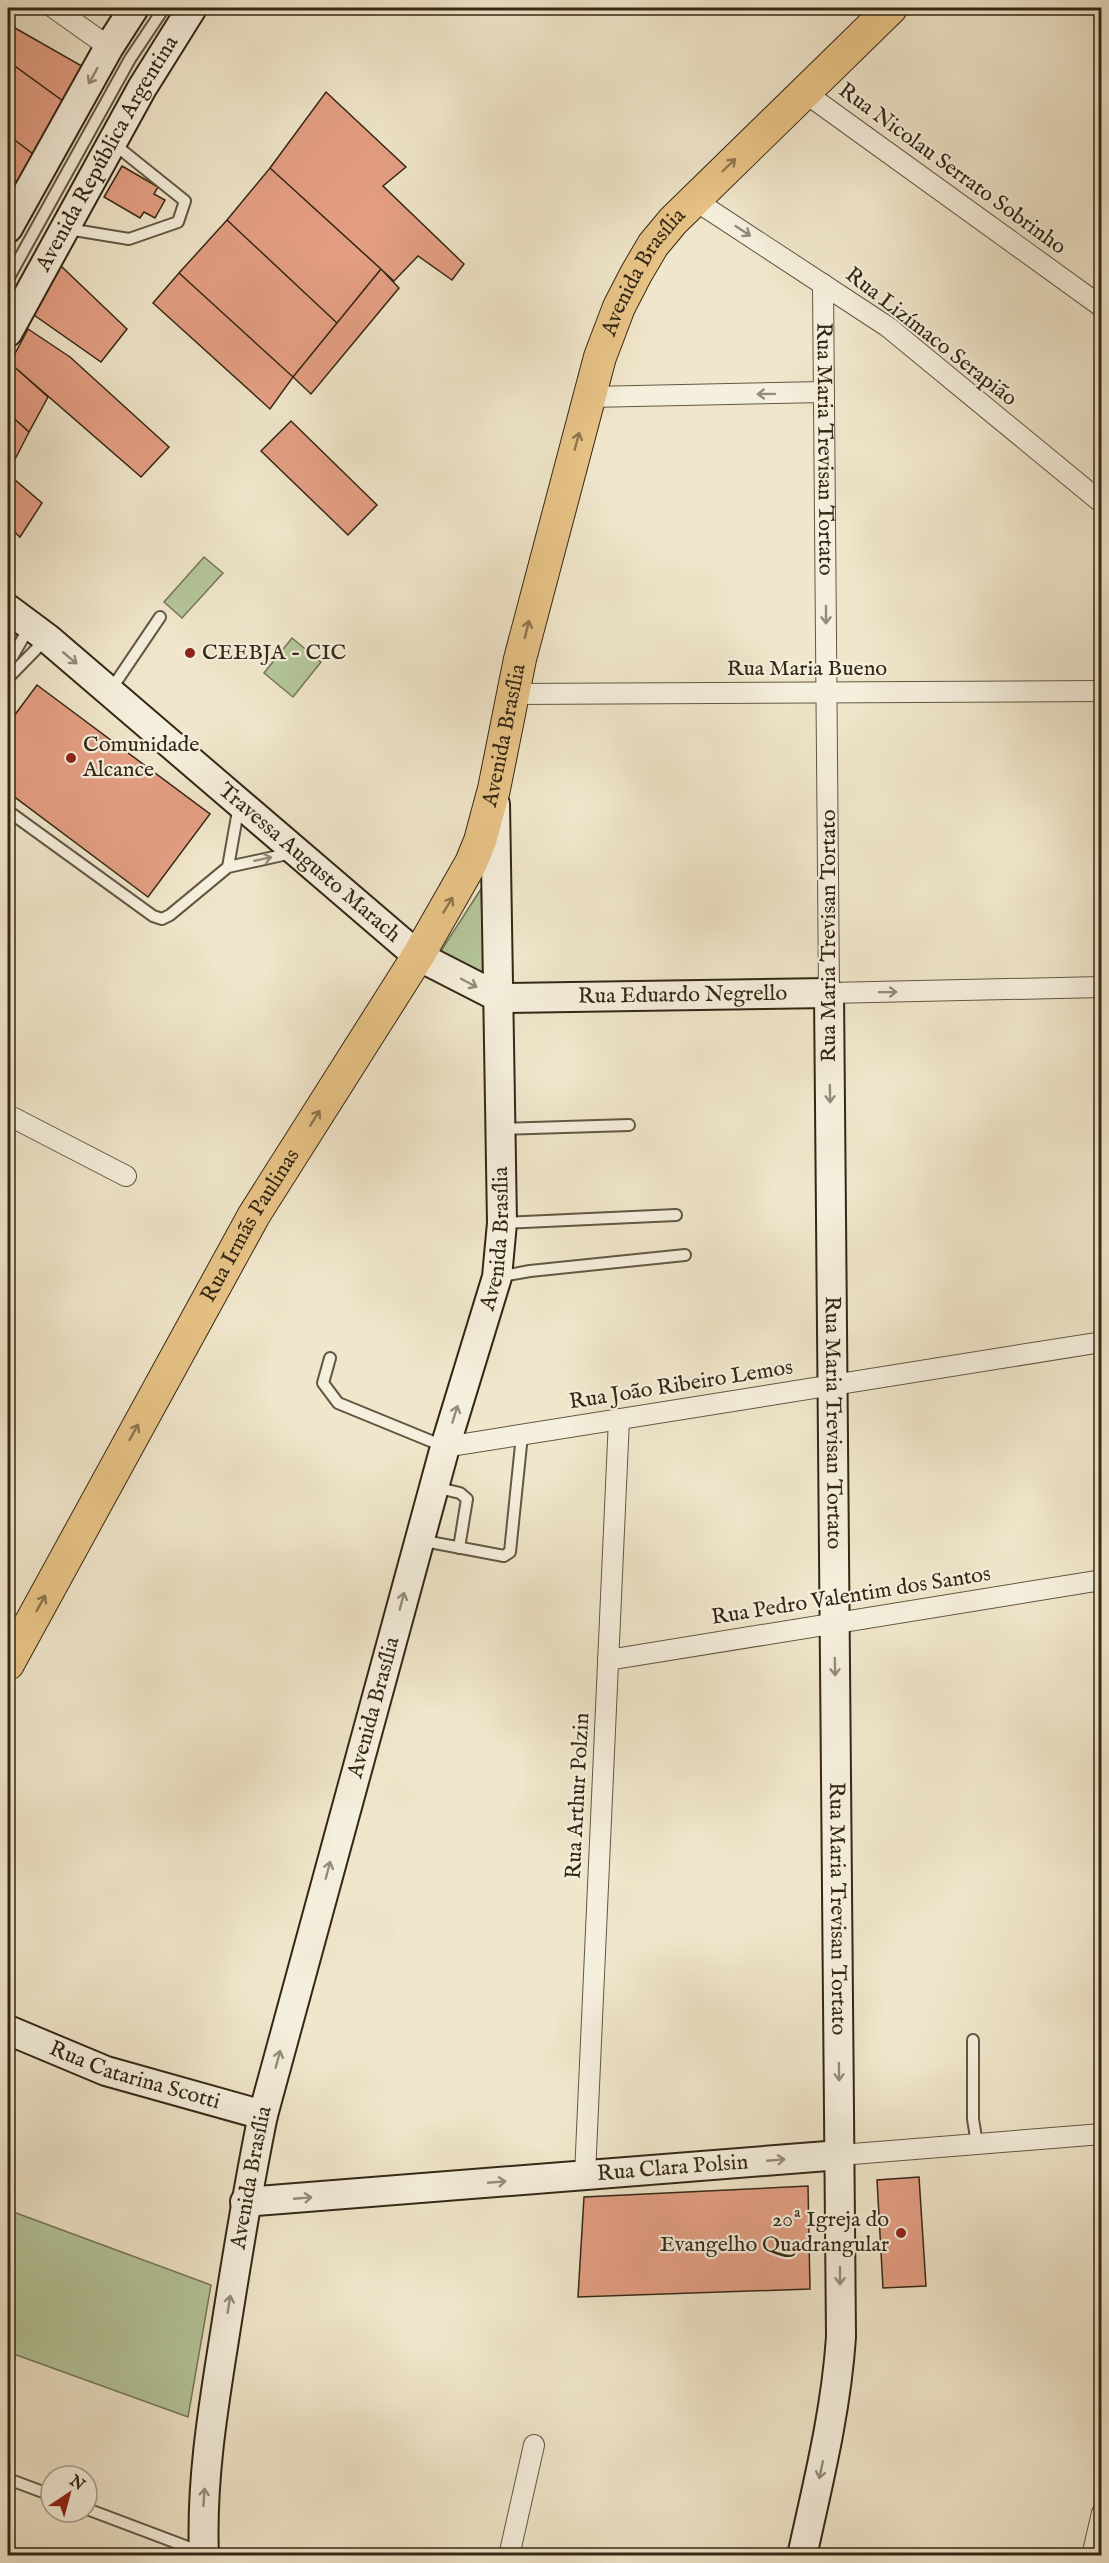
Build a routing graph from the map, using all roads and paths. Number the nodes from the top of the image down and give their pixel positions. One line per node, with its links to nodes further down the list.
1 (54, 8): 6 (street)
2 (134, 8): 6 (main road)
3 (164, 8): 12 (lane)
4 (192, 8): 8 (main road, Avenida República Argentina)
5 (891, 8): 7 (main road, Avenida Brasília)
6 (109, 47): 10 (main road, one-way to 10)
7 (804, 92): 9 (main road, Avenida Brasília, one-way to 7); 14 (street, Rua Nicolau Serrato Sobrinho)
8 (112, 142): 11 (main road, Avenida República Argentina); 11 (lane)
9 (693, 199): 13 (street, Rua Lizímaco Serapião, one-way to 13); 17 (main road, Avenida Brasília)
10 (8, 228)
11 (64, 229): 15 (main road, Avenida República Argentina)
12 (8, 279)
13 (823, 284): 16 (street, Rua Maria Trevisan Tortato); 18 (street, Rua Lizímaco Serapião)
14 (1101, 307)
15 (8, 332)
16 (824, 392): 17 (street, one-way to 17); 24 (street, Rua Maria Trevisan Tortato, one-way to 24)
17 (589, 398): 25 (main road, Avenida Brasília, one-way to 17)
18 (1101, 503)
19 (160, 617): 22 (lane)
20 (28, 624): 21 (lane); 21 (lane); 22 (main road, Travessa Augusto Marach, one-way to 22)
21 (9, 671)
22 (109, 691): 27 (main road, Travessa Augusto Marach)
23 (1101, 691): 24 (street, Rua Maria Bueno)
24 (827, 693): 25 (street, Rua Maria Bueno); 33 (street, Rua Maria Trevisan Tortato)
25 (512, 694): 26 (main road, Avenida Brasília)
26 (495, 789): 31 (main road, Rua Irmãs Paulinas, one-way to 26); 34 (main road, Avenida Brasília)
27 (240, 802): 29 (main road, Travessa Augusto Marach); 30 (lane)
28 (8, 811): 30 (lane)
29 (298, 852): 30 (lane, one-way to 29); 31 (main road, Travessa Augusto Marach)
30 (228, 867)
31 (418, 956): 34 (main road, Rua Eduardo Negrello, one-way to 34); 54 (main road, Rua Irmãs Paulinas, one-way to 31)
32 (1101, 987): 33 (street, Rua Eduardo Negrello, one-way to 32)
33 (829, 993): 34 (main road, Rua Eduardo Negrello); 45 (main road, Rua Maria Trevisan Tortato, one-way to 45)
34 (500, 998): 37 (main road, Avenida Brasília)
35 (8, 1115): 38 (street)
36 (629, 1125): 37 (lane)
37 (501, 1129): 40 (main road, Avenida Brasília)
38 (126, 1176)
39 (676, 1215): 40 (lane)
40 (502, 1223): 42 (main road, Avenida Brasília)
41 (685, 1255): 42 (lane)
42 (497, 1277): 48 (main road, Avenida Brasília, one-way to 42)
43 (1101, 1342): 45 (street, Rua João Ribeiro Lemos)
44 (330, 1358): 48 (lane)
45 (833, 1385): 46 (street, Rua João Ribeiro Lemos); 53 (main road, Rua Maria Trevisan Tortato)
46 (619, 1419): 47 (street, Rua João Ribeiro Lemos); 55 (street, Rua Arthur Polzin)
47 (522, 1435): 48 (street, Rua João Ribeiro Lemos); 51 (lane)
48 (445, 1447): 49 (main road, Avenida Brasília)
49 (434, 1487): 50 (main road, Avenida Brasília); 51 (lane)
50 (419, 1540): 51 (lane); 58 (main road, Avenida Brasília, one-way to 50)
51 (459, 1548)
52 (1101, 1580): 53 (street, Rua Pedro Valentim dos Santos)
53 (835, 1623): 55 (street, Rua Pedro Valentim dos Santos); 61 (main road, Rua Maria Trevisan Tortato, one-way to 61)
54 (9, 1657)
55 (608, 1660): 62 (street, Rua Arthur Polzin)
56 (8, 2030): 58 (main road, Rua Catarina Scotti)
57 (974, 2040): 60 (lane)
58 (263, 2115): 63 (main road, Avenida Brasília)
59 (1101, 2134): 60 (street, Rua Clara Polsin)
60 (977, 2144): 61 (street, Rua Clara Polsin)
61 (840, 2155): 62 (main road, Rua Clara Polsin, one-way to 61); 71 (main road, Rua Maria Trevisan Tortato, one-way to 71)
62 (585, 2175): 63 (main road, Rua Clara Polsin, one-way to 62)
63 (245, 2202): 69 (main road, Avenida Brasília, one-way to 63)
64 (534, 2445): 70 (street)
65 (8, 2479): 66 (lane)
66 (39, 2491)
67 (1101, 2512): 72 (street)
68 (99, 2514): 69 (lane)
69 (207, 2555)
70 (509, 2556)
71 (802, 2556)
72 (1092, 2556)

